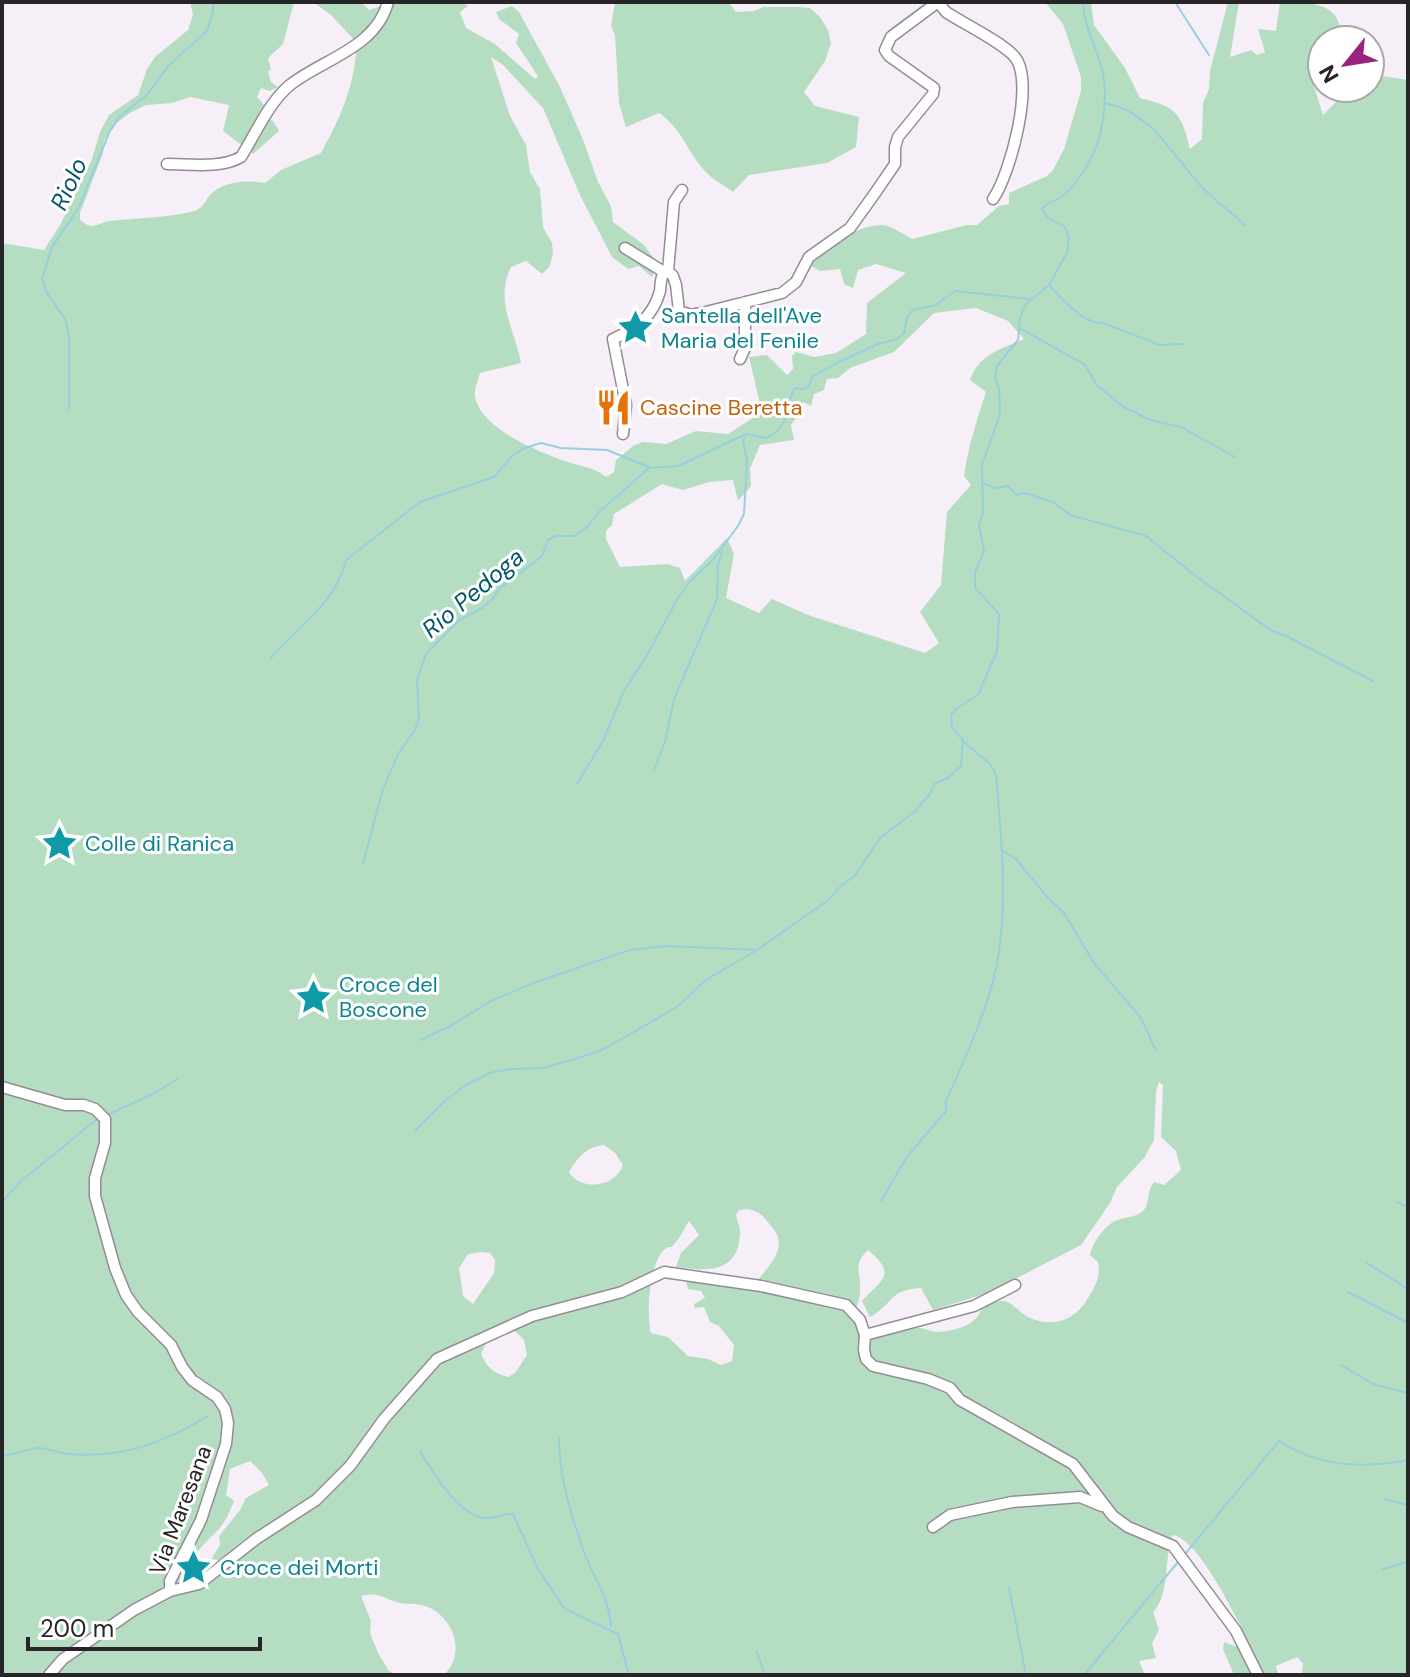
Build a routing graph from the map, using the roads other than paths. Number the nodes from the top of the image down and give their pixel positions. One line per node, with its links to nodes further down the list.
1 (388, 2): 3 (street)
2 (938, 2): 5 (street); 8 (street)
3 (167, 164)
4 (682, 190): 7 (street)
5 (993, 199)
6 (625, 248): 7 (street)
7 (666, 272): 8 (street); 10 (street)
8 (745, 302): 9 (street)
9 (740, 359)
10 (623, 434)
11 (2, 1087): 16 (street, Via Maresana)
12 (1015, 1285): 13 (street)
13 (865, 1335): 14 (street); 16 (street)
14 (1104, 1507): 15 (street); 18 (street)
15 (933, 1527)
16 (170, 1591): 17 (street)
17 (49, 1675)
18 (1258, 1675)

